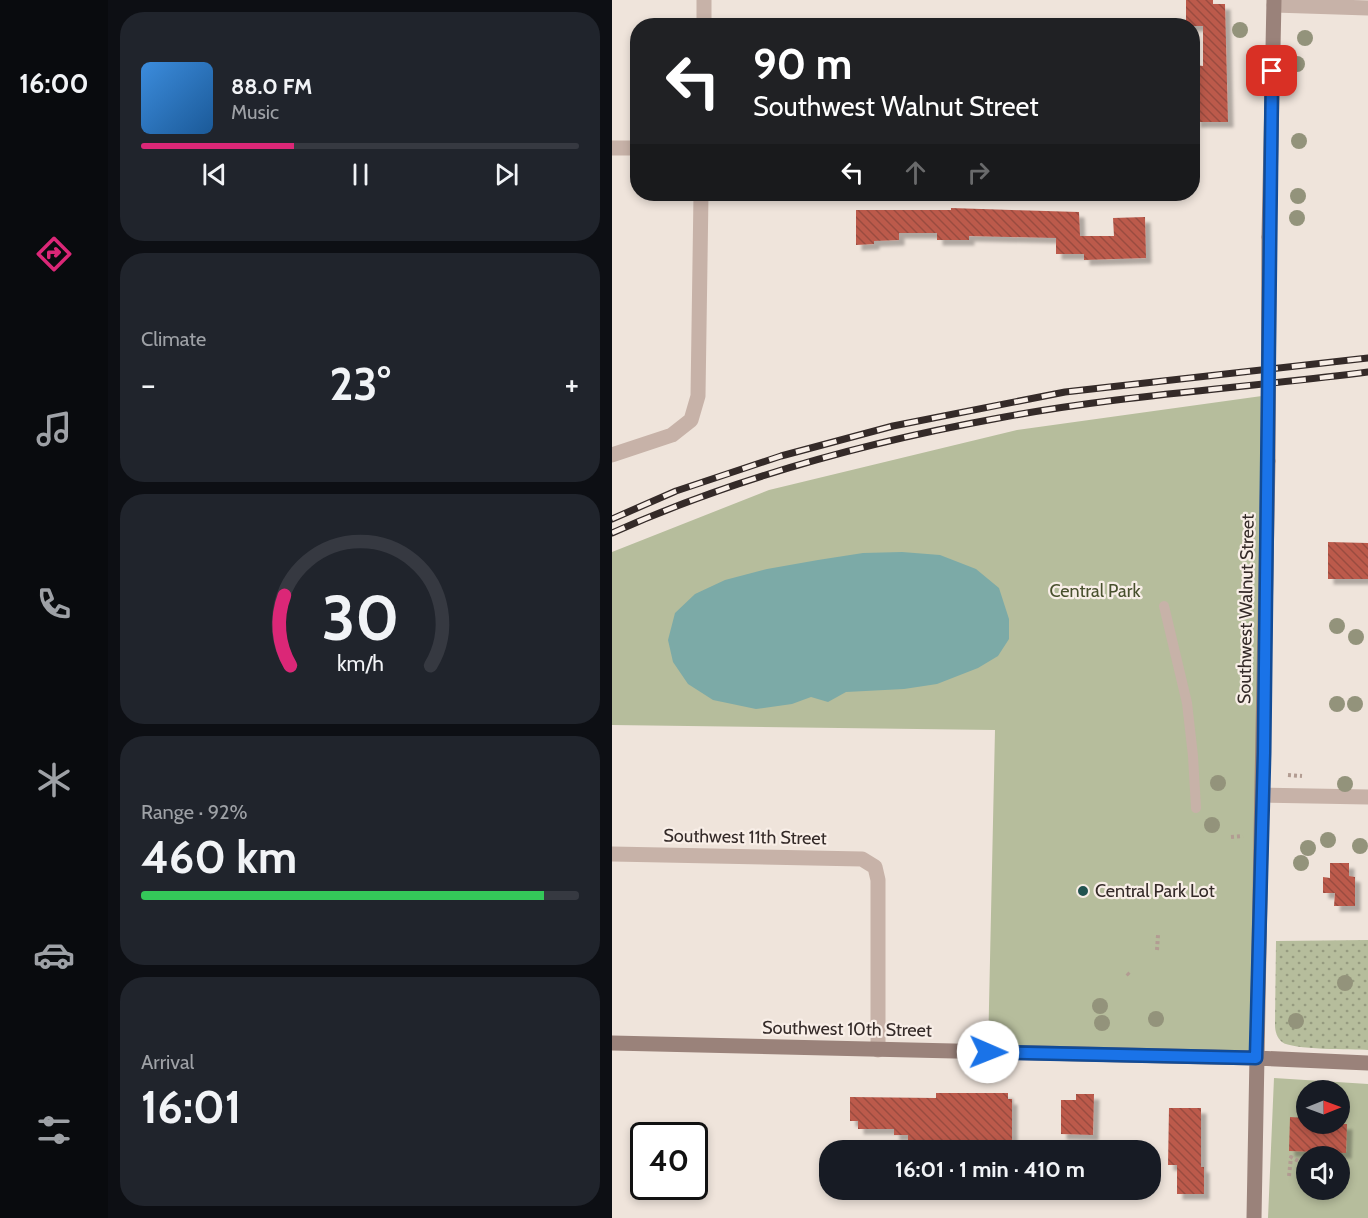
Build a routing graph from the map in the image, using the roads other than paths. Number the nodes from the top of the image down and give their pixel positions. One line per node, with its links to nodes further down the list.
1 (704, 0): 4 (street)
2 (1274, 3): 3 (street); 10 (street, Southwest Walnut Street, bridge)
3 (1368, 8)
4 (704, 18)
5 (612, 148): 6 (street)
6 (630, 148)
7 (701, 201): 8 (street)
8 (612, 455)
9 (1164, 606): 12 (lane)
10 (1263, 795): 11 (street); 16 (street, Southwest Walnut Street)
11 (1368, 797)
12 (1196, 808)
13 (612, 854): 15 (street, Southwest 11th Street)
14 (612, 1044): 15 (street, Southwest 10th Street)
15 (878, 1050): 16 (street, Southwest 10th Street)
16 (1256, 1058): 17 (street, Southwest 10th Street); 18 (street, Southwest Walnut Street)
17 (1368, 1063)
18 (1254, 1218)

